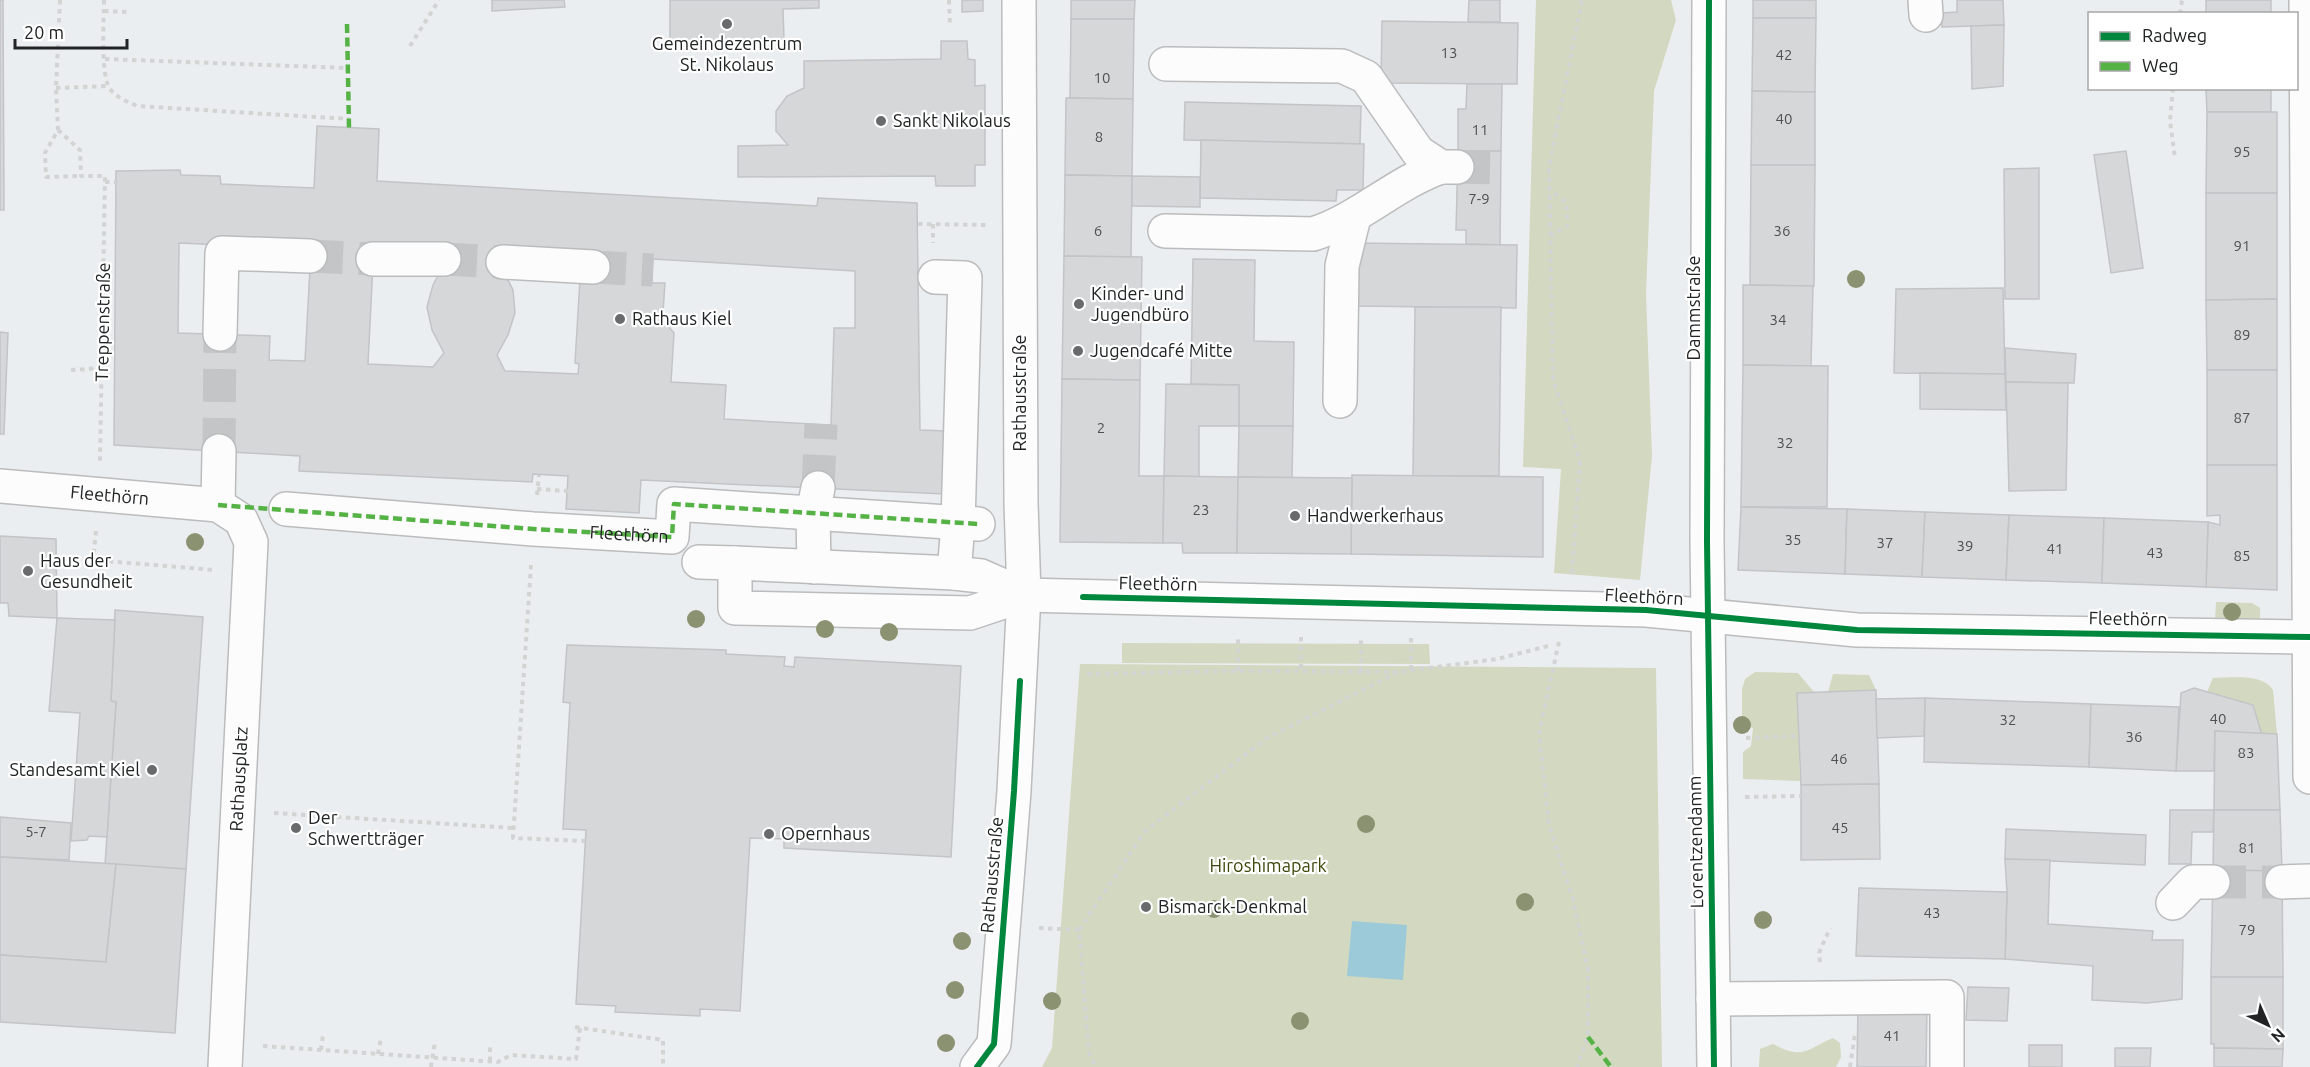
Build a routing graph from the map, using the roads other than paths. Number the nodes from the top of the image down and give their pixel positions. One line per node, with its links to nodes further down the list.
1 (1019, 0): 25 (street, Rathausstraße)
2 (1710, 0): 26 (street, Dammstraße)
3 (2306, 0): 27 (street)
4 (1166, 64): 5 (street)
5 (1354, 217): 6 (street); 14 (street)
6 (1165, 231)
7 (310, 256): 13 (street)
8 (373, 259): 9 (street)
9 (444, 259)
10 (503, 262): 11 (street)
11 (593, 267)
12 (935, 277): 20 (street)
13 (220, 334)
14 (1340, 401)
15 (219, 451): 18 (street)
16 (0, 486): 18 (street, Fleethörn)
17 (815, 500): 19 (street, Fleethörn); 20 (street, Fleethörn); 23 (street)
18 (218, 505): 32 (street, Rathausplatz)
19 (286, 509)
20 (968, 524): 24 (street)
21 (699, 562): 22 (street)
22 (735, 563): 23 (street); 25 (street)
23 (814, 567): 24 (street)
24 (954, 573): 25 (street)
25 (1024, 595): 26 (street, Fleethörn); 33 (street, Rathausstraße)
26 (1709, 616): 27 (street, Fleethörn); 31 (street, Lorentzendamm)
27 (2309, 637): 28 (street)
28 (2310, 777)
29 (2213, 882): 30 (street)
30 (2173, 903)
31 (1713, 999): 34 (street, Lorentzendamm); 35 (street)
32 (225, 1067)
33 (977, 1067)
34 (1714, 1067)
35 (1947, 1067)

